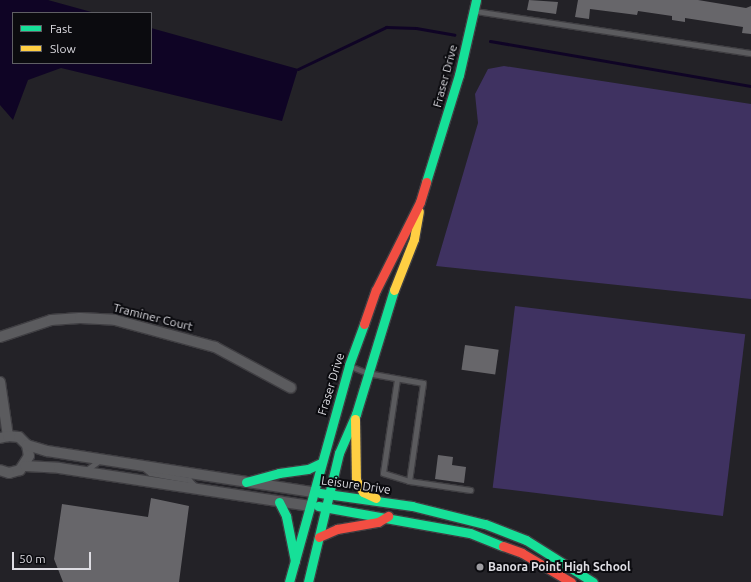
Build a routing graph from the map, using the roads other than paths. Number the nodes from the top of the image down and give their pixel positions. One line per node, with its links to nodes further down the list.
1 (476, 0): 2 (street, Fraser Drive)
2 (474, 11): 3 (lane); 4 (street, Fraser Drive)
3 (751, 53)
4 (420, 202): 6 (street, Fraser Drive); 7 (street, Fraser Drive)
5 (0, 337): 10 (street, Traminer Court)
6 (349, 365): 7 (lane); 15 (street, Fraser Drive)
7 (367, 373): 8 (lane); 11 (street, Fraser Drive)
8 (397, 379): 20 (lane); 20 (lane)
9 (0, 382): 12 (street)
10 (291, 388)
11 (356, 414): 25 (street, Fraser Drive); 26 (street)
12 (4, 437): 13 (street, Leisure Drive)
13 (27, 445): 14 (street, Leisure Drive); 16 (street)
14 (100, 460): 17 (street, Leisure Drive); 19 (lane)
15 (321, 463): 21 (street); 24 (street, Fraser Drive)
16 (25, 466): 18 (street, Leisure Drive); 19 (street, Leisure Drive)
17 (141, 466): 21 (street, Leisure Drive); 22 (lane)
18 (0, 470)
19 (84, 471): 22 (street, Leisure Drive)
20 (409, 481): 23 (lane)
21 (246, 482): 24 (street, Leisure Drive)
22 (198, 490): 27 (street, Leisure Drive)
23 (470, 490)
24 (313, 492): 25 (street, Leisure Drive); 28 (street, Fraser Drive)
25 (329, 494): 26 (street, Leisure Drive); 29 (street, Fraser Drive)
26 (380, 501): 36 (street, Leisure Drive)
27 (279, 502): 28 (street, Leisure Drive); 32 (street)
28 (310, 506): 29 (street, Leisure Drive); 32 (street, Fraser Drive)
29 (326, 507): 30 (street, Leisure Drive); 31 (street, Fraser Drive)
30 (388, 516): 31 (street); 35 (street, Leisure Drive)
31 (319, 537): 34 (street, Fraser Drive)
32 (295, 561): 33 (street, Fraser Drive)
33 (290, 582)
34 (308, 582)
35 (571, 582)
36 (593, 582)

